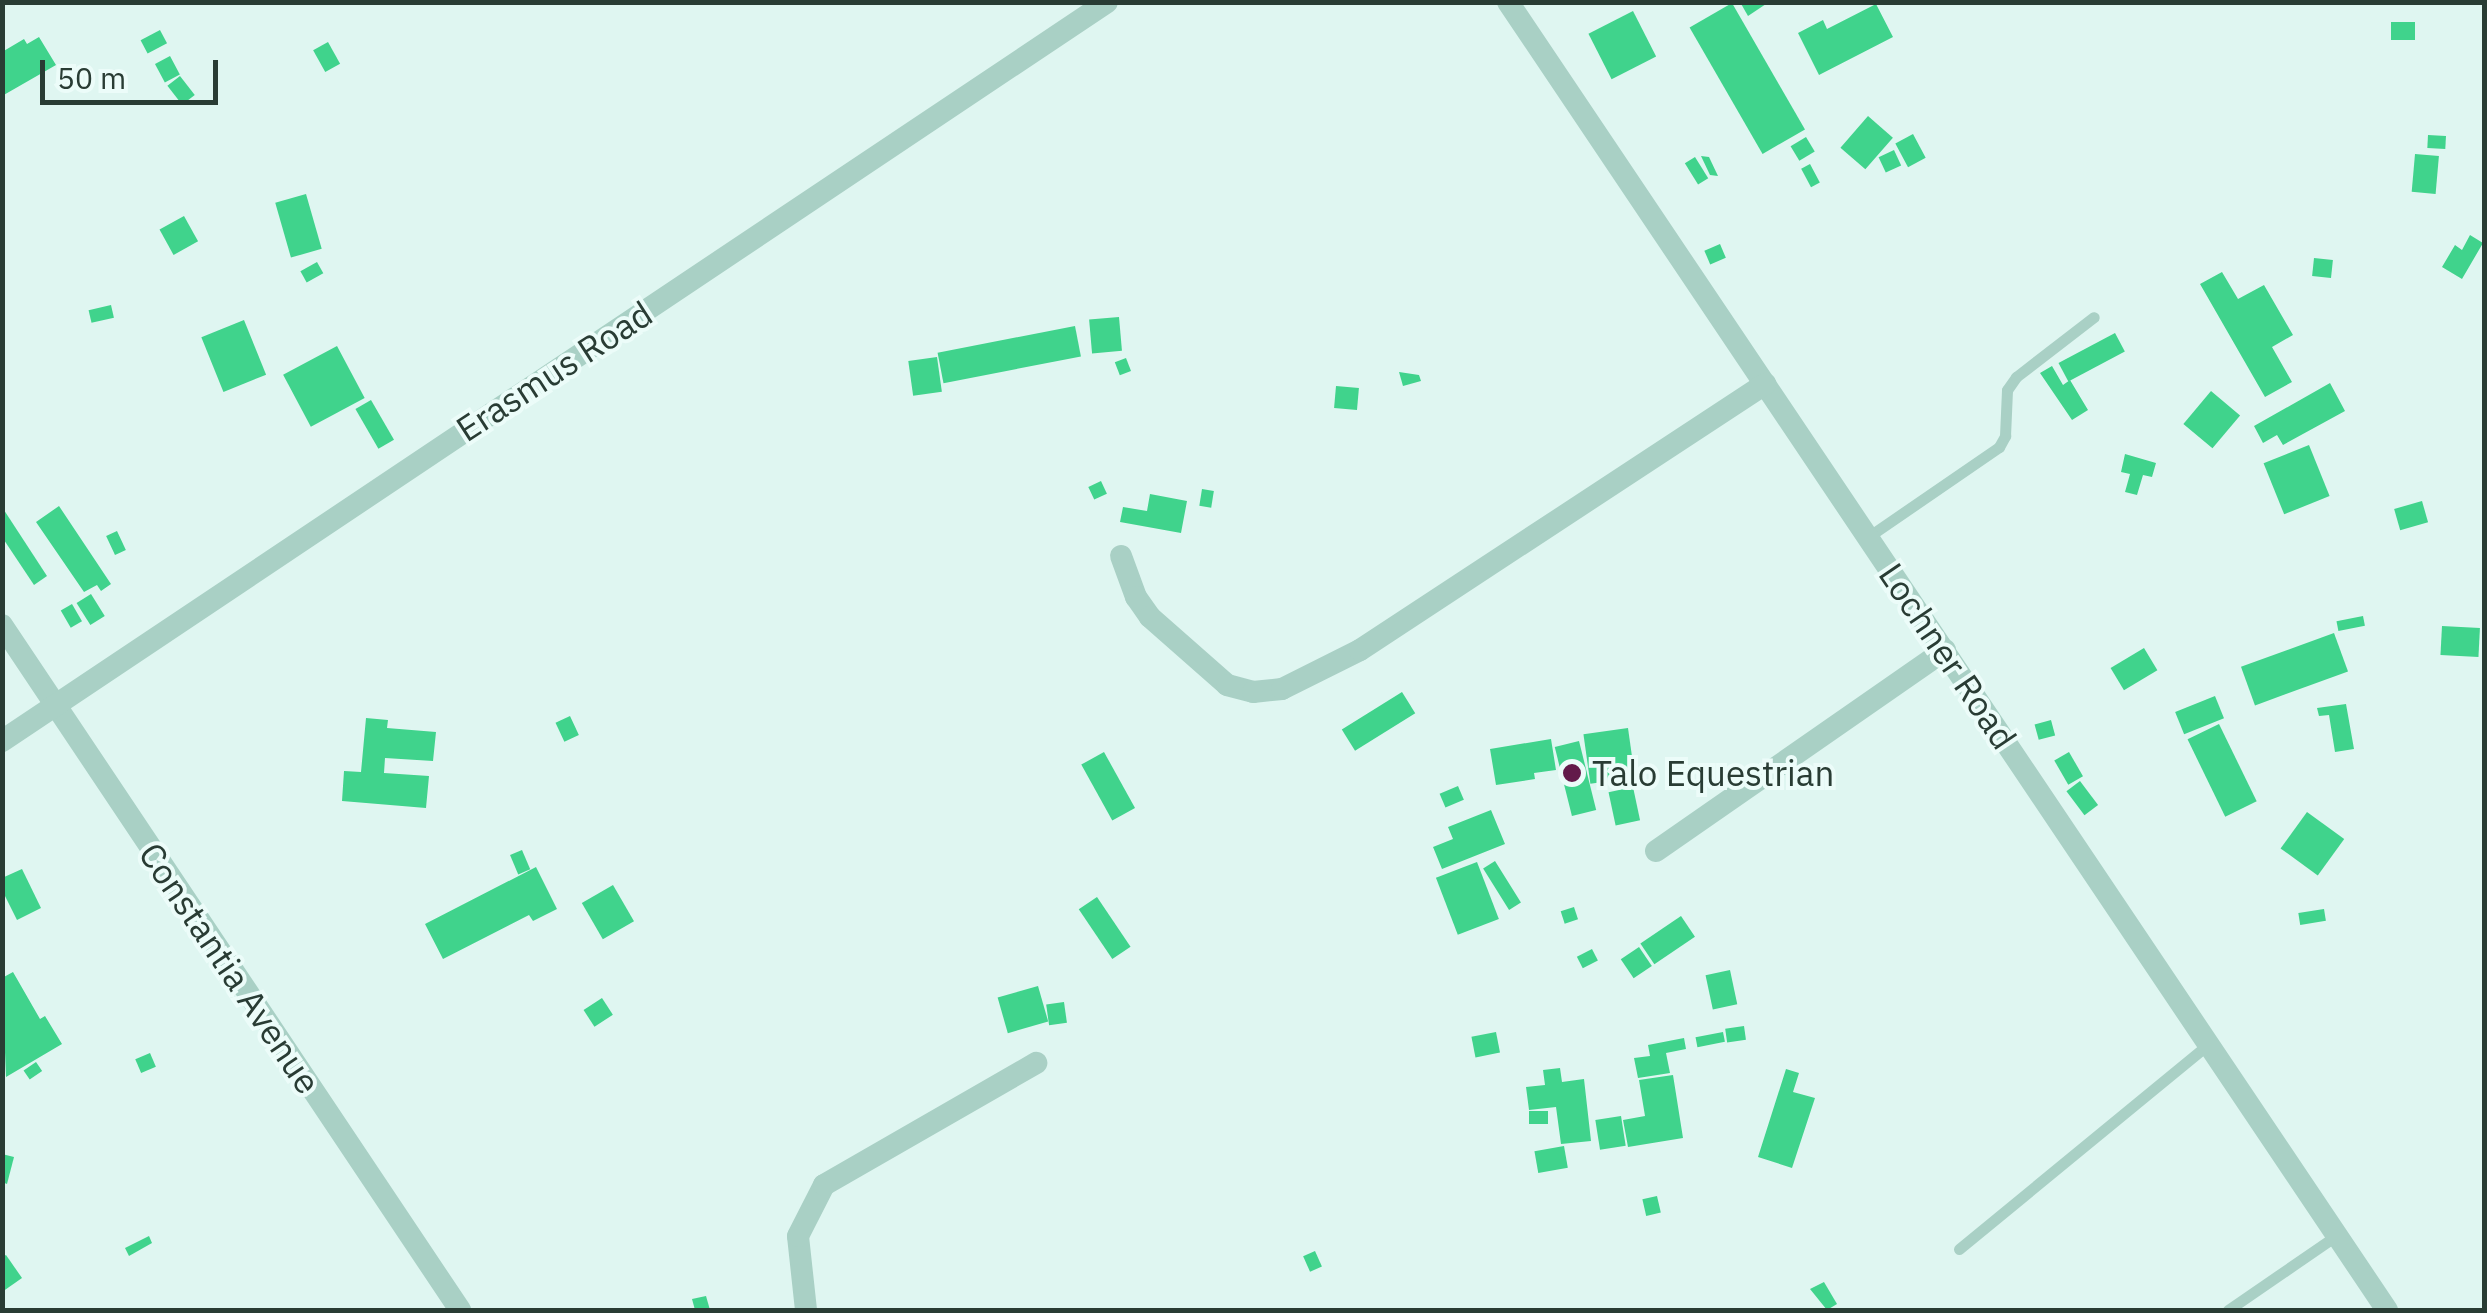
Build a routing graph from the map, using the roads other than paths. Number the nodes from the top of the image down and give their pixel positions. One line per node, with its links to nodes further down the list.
1 (1107, 2): 9 (street, Erasmus Road)
2 (1508, 2): 4 (street, Lochner Road)
3 (2094, 317): 5 (lane)
4 (1765, 384): 5 (street, Lochner Road); 6 (street)
5 (1868, 536): 8 (street, Lochner Road)
6 (1121, 556)
7 (2, 625): 9 (street, Constantia Avenue)
8 (1944, 650): 11 (street); 12 (street, Lochner Road)
9 (55, 705): 10 (street, Erasmus Road); 16 (street, Constantia Avenue)
10 (2, 741)
11 (1656, 850)
12 (2209, 1044): 14 (street, Lochner Road); 15 (lane)
13 (1036, 1063): 17 (street)
14 (2336, 1236): 18 (lane); 19 (street, Lochner Road)
15 (1959, 1249)
16 (460, 1310)
17 (806, 1310)
18 (2228, 1310)
19 (2387, 1310)

